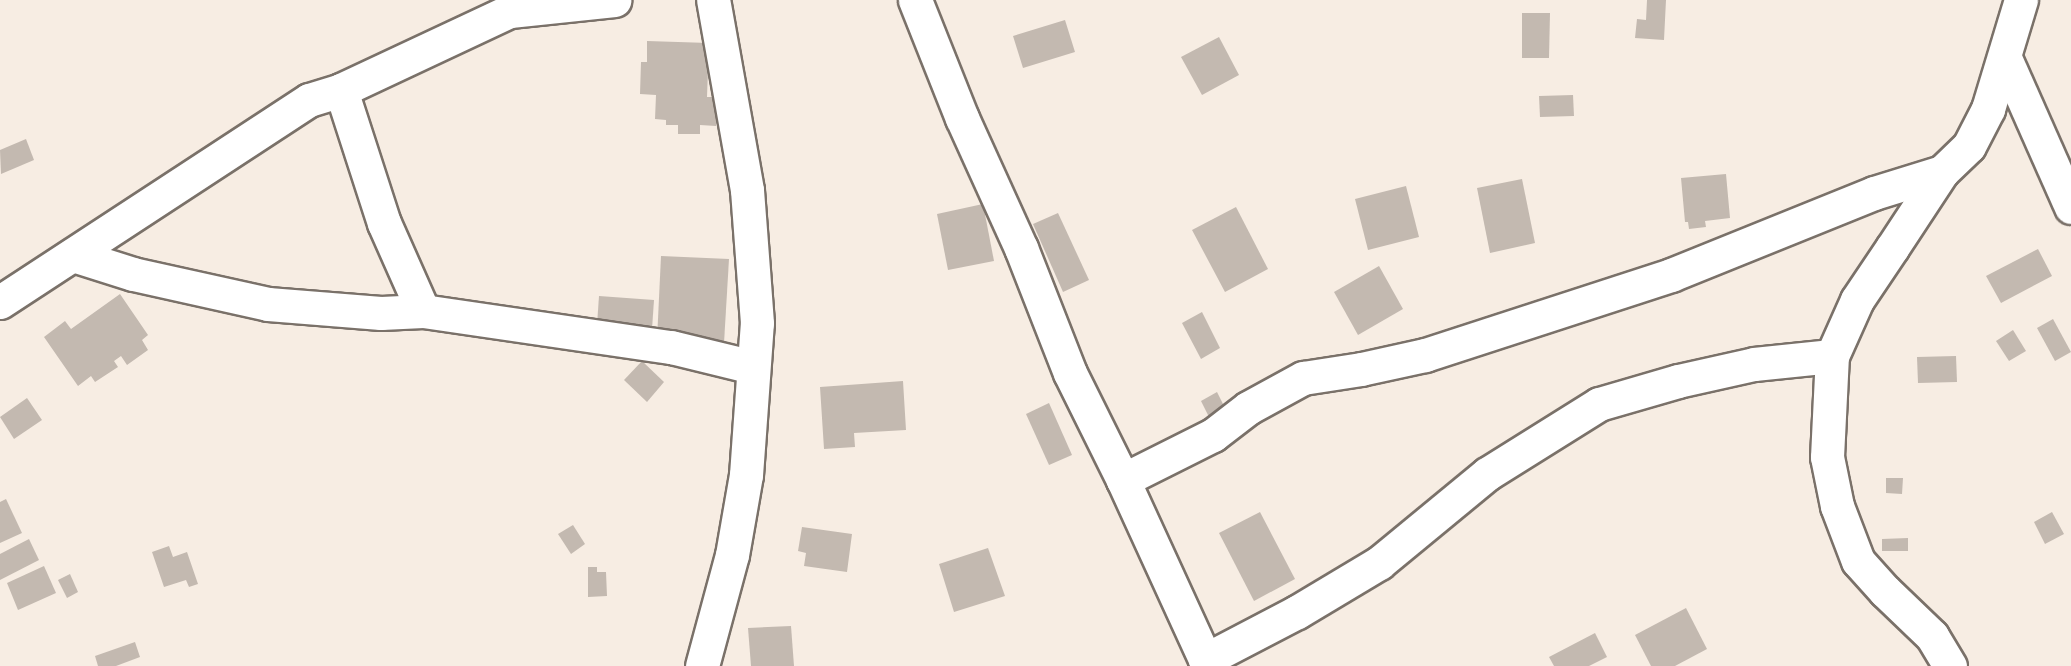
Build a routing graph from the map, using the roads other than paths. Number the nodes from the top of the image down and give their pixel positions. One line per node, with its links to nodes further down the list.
1 (614, 0): 6 (street)
2 (713, 0): 13 (street)
3 (915, 0): 14 (street)
4 (2021, 0): 5 (street)
5 (2005, 58): 7 (street); 8 (street)
6 (341, 90): 9 (street); 11 (street)
7 (1942, 172): 12 (street); 14 (street)
8 (2071, 207)
9 (73, 255): 10 (street); 11 (street)
10 (0, 302)
11 (423, 310): 13 (street)
12 (1832, 356): 15 (street); 17 (street)
13 (753, 367): 16 (street)
14 (1123, 480): 15 (street)
15 (1206, 663)
16 (702, 666)
17 (1950, 666)

